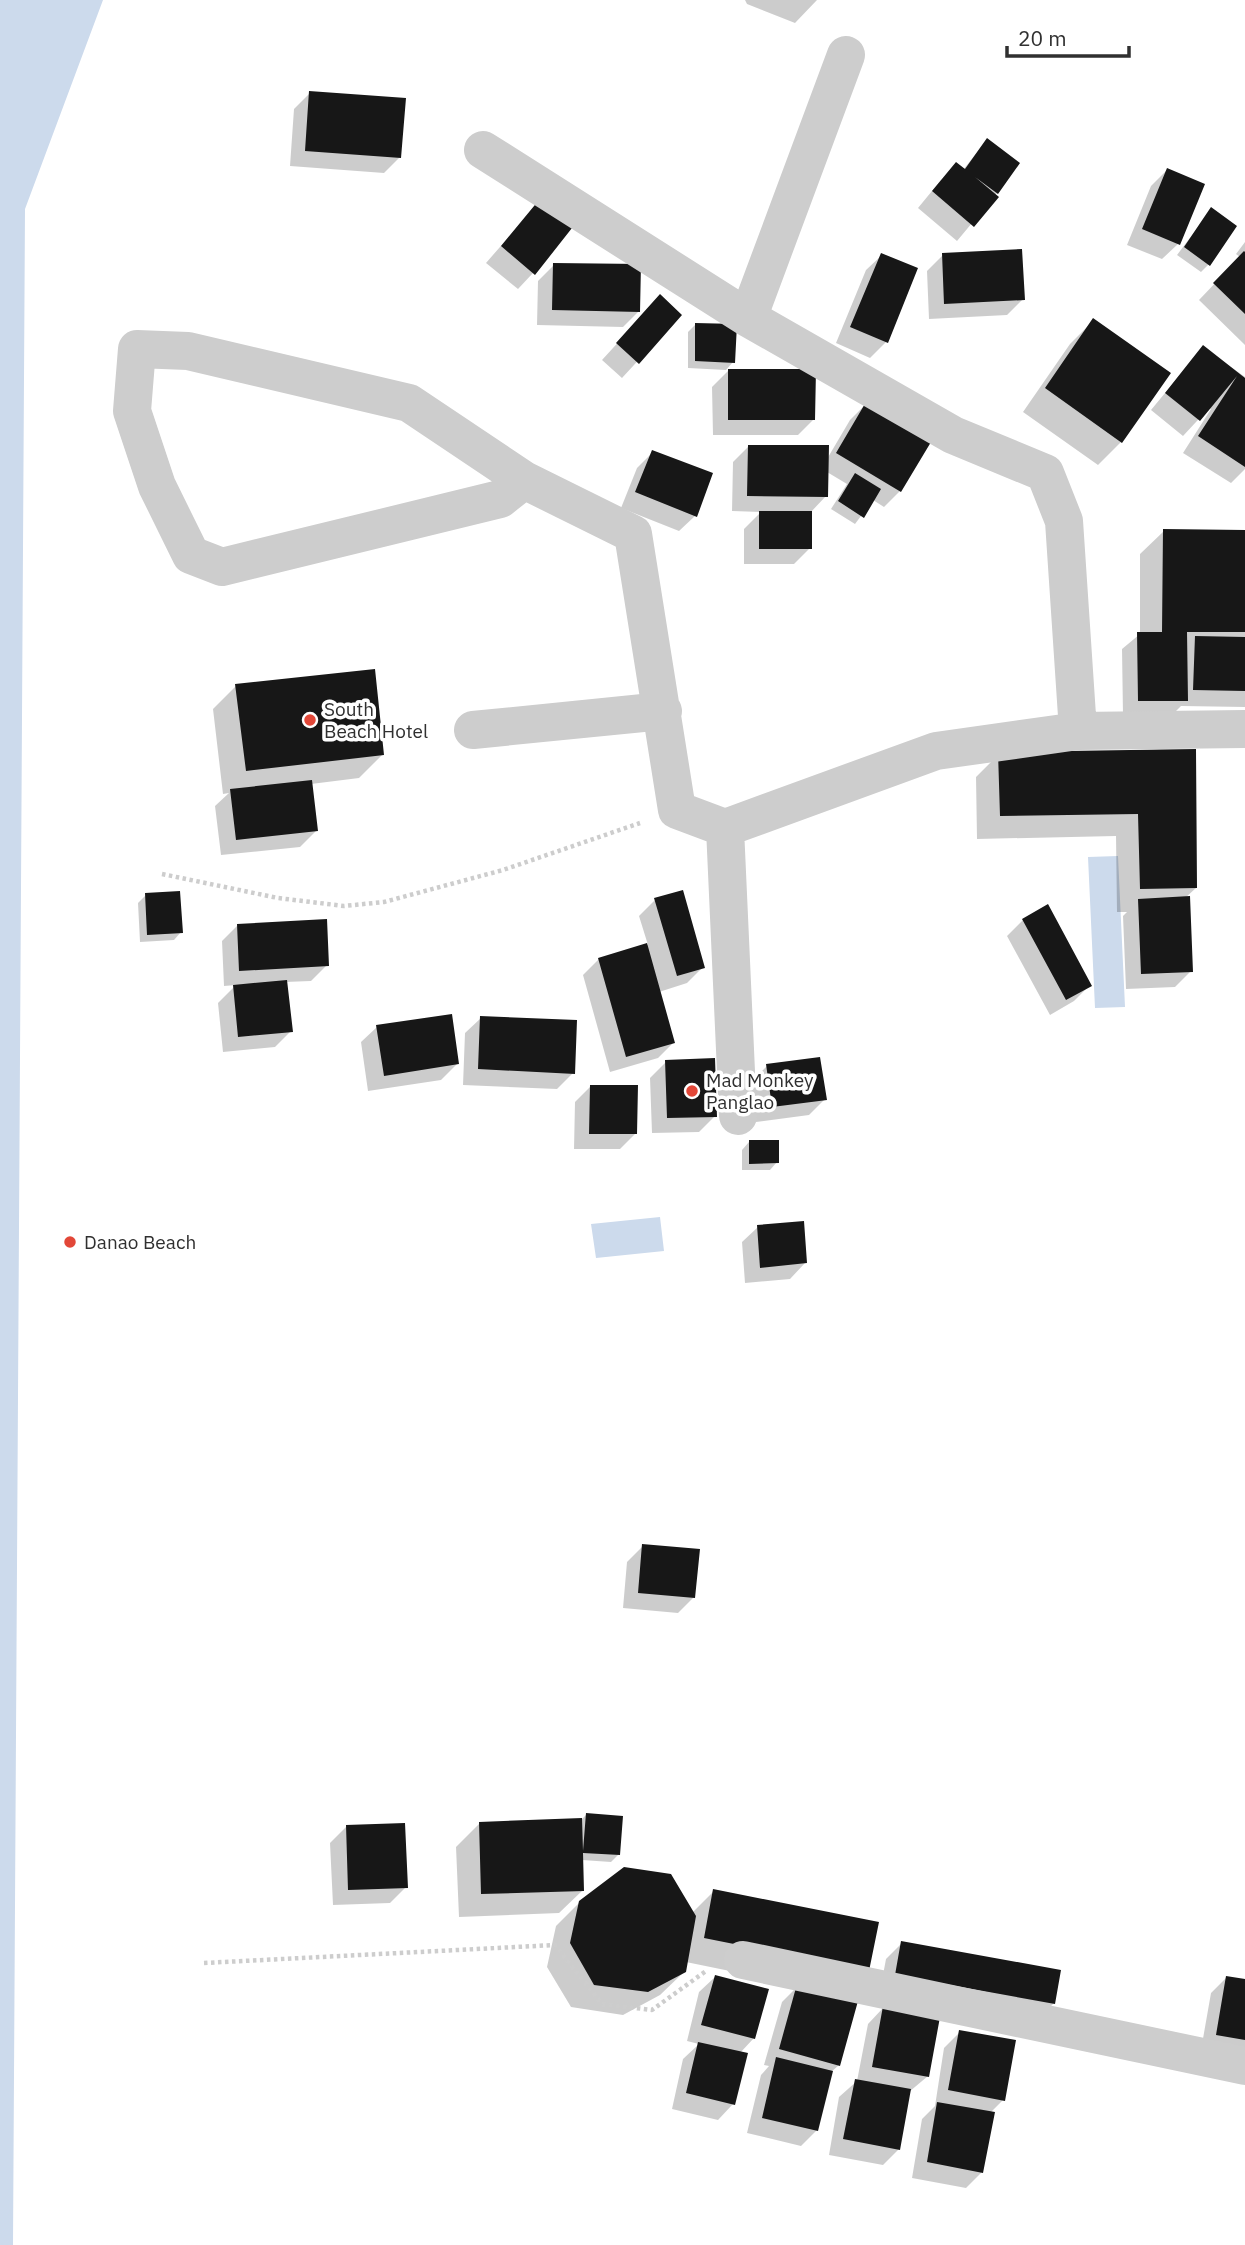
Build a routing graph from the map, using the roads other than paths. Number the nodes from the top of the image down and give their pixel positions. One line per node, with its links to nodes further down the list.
1 (846, 55): 3 (street)
2 (483, 150): 3 (street)
3 (748, 318): 8 (street)
4 (524, 480): 4 (street); 5 (street)
5 (663, 711): 7 (street); 9 (street)
6 (1245, 729): 8 (street)
7 (472, 730)
8 (1078, 730): 9 (street)
9 (725, 828): 10 (street)
10 (738, 1116)
11 (743, 1960): 12 (street)
12 (1245, 2066)

